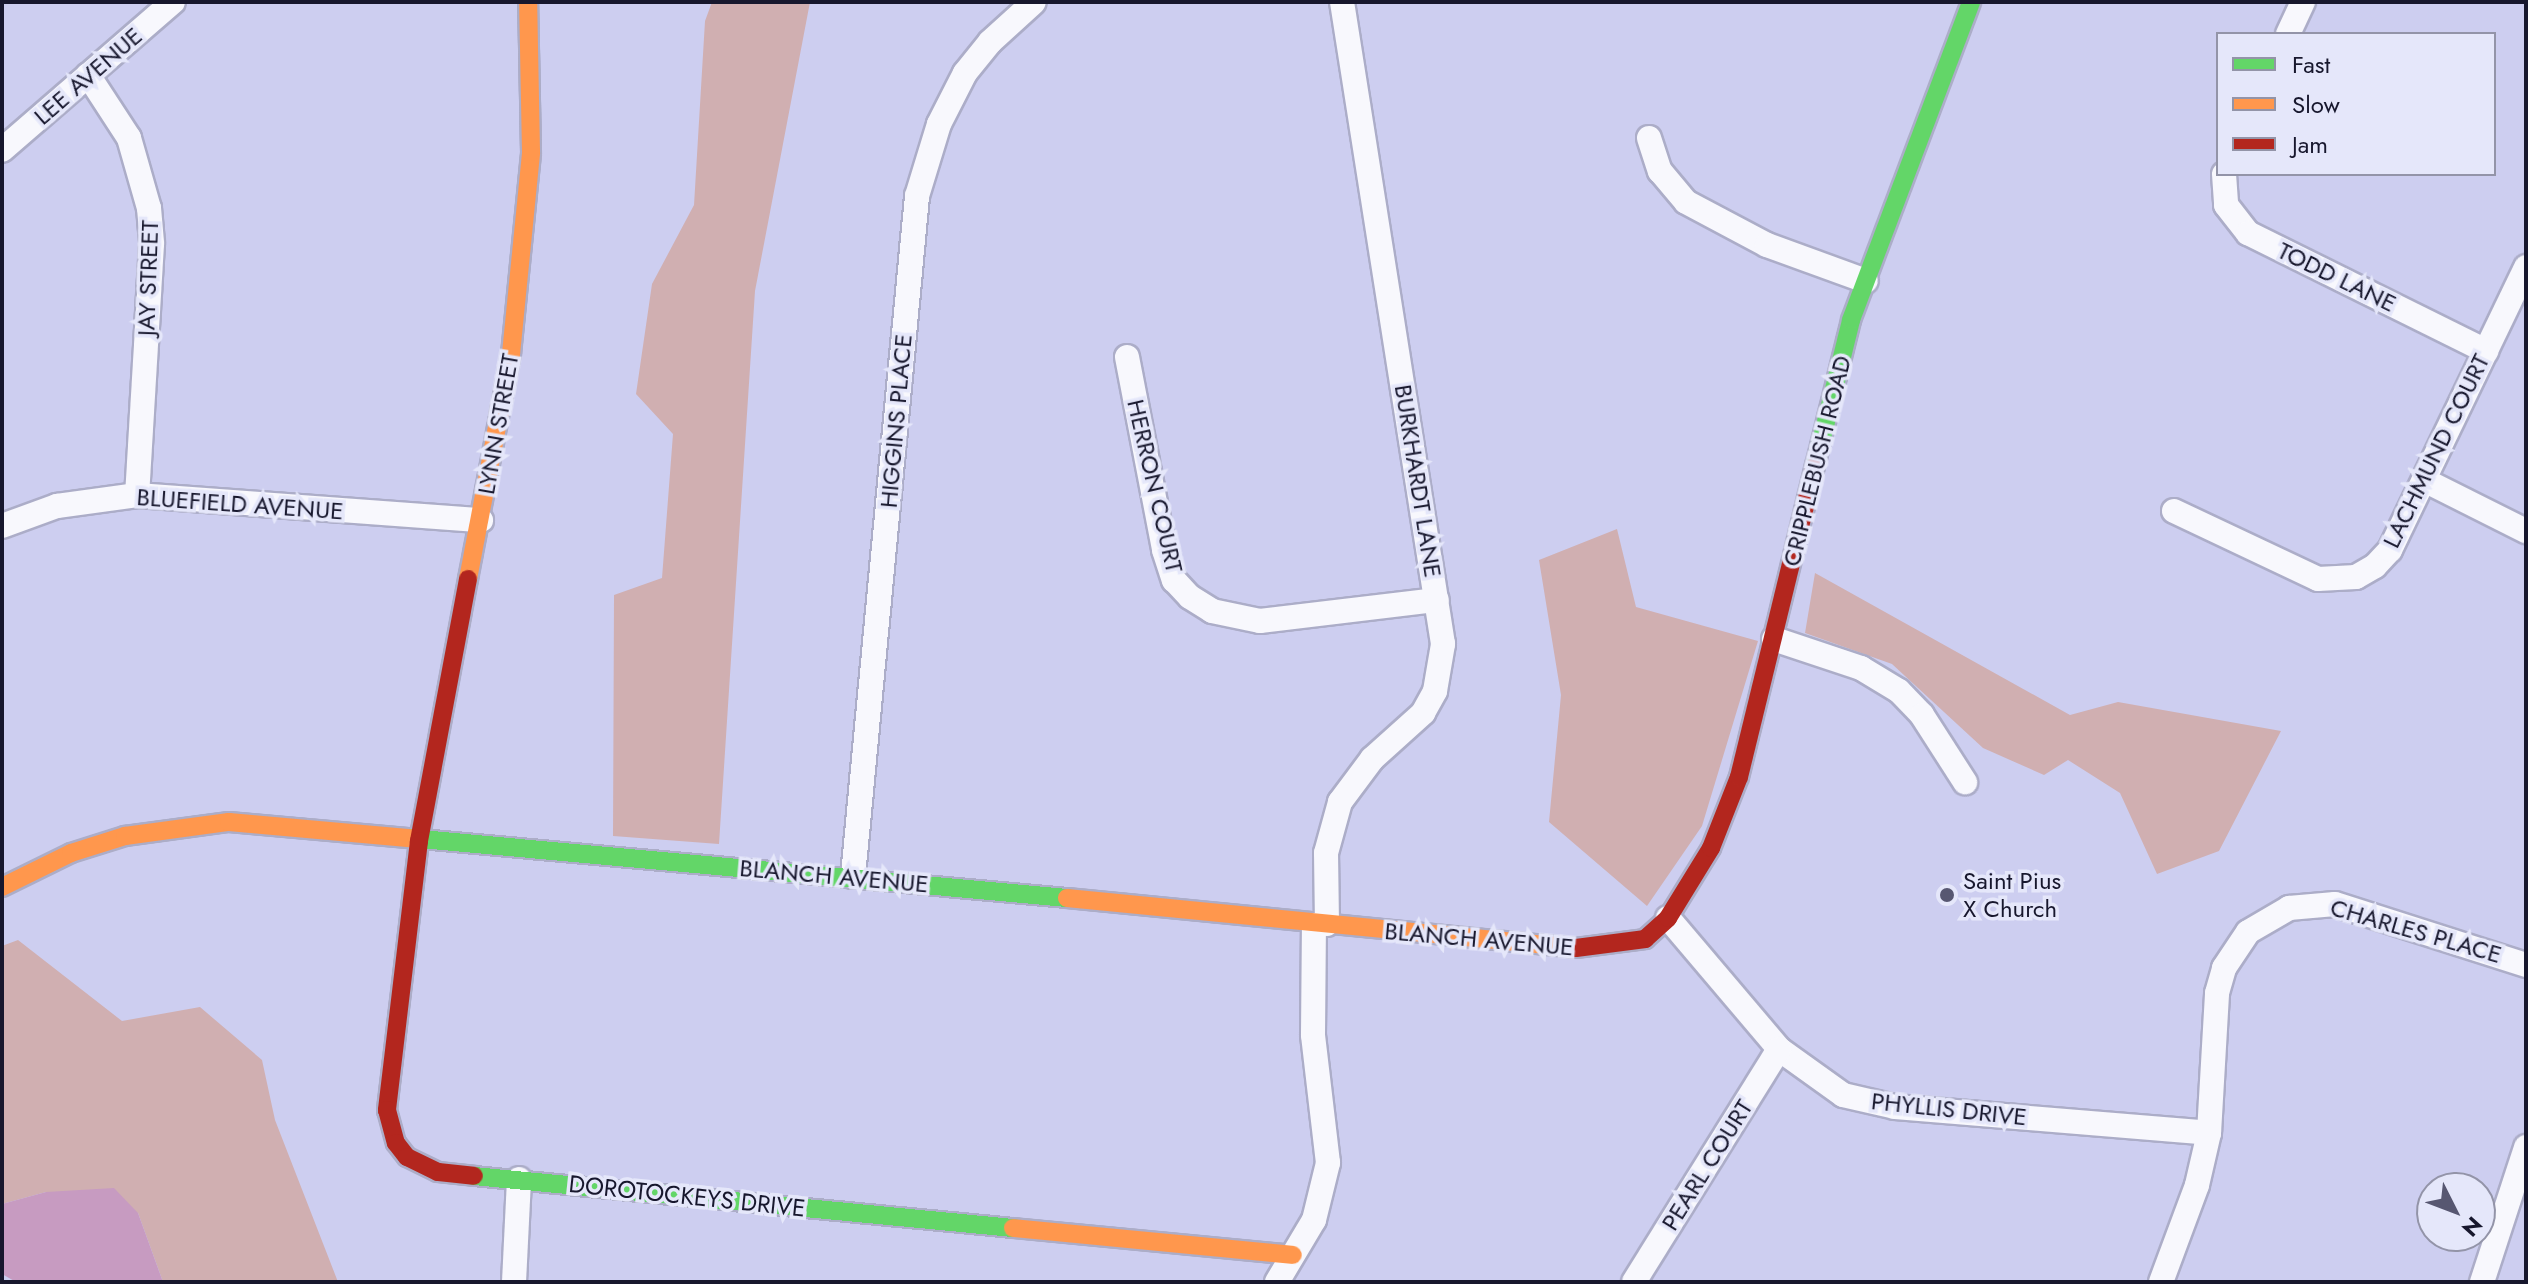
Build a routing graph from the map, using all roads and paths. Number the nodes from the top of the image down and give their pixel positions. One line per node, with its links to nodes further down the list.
1 (173, 2): 8 (street, LEE AVENUE)
2 (528, 2): 19 (main road, LYNN STREET)
3 (1034, 2): 26 (street, HIGGINS PLACE)
4 (1342, 2): 22 (street, BURKHARDT LANE)
5 (1971, 2): 13 (main road, CRIPPLEBUSH ROAD)
6 (2303, 2): 7 (street)
7 (2289, 32)
8 (88, 75): 10 (street, LEE AVENUE); 17 (street, JAY STREET)
9 (1649, 138): 13 (street)
10 (2, 150)
11 (2224, 176): 14 (street, TODD LANE)
12 (2526, 267): 14 (street, LACHMUND COURT)
13 (1866, 281): 23 (main road, CRIPPLEBUSH ROAD)
14 (2486, 351): 16 (street, LACHMUND COURT)
15 (1127, 357): 22 (street, HERRON COURT)
16 (2424, 480): 18 (street, LACHMUND COURT); 21 (street)
17 (137, 495): 19 (street, BLUEFIELD AVENUE); 20 (street, BLUEFIELD AVENUE)
18 (2174, 511)
19 (481, 520): 25 (main road, LYNN STREET)
20 (2, 526)
21 (2526, 531)
22 (1437, 600): 29 (street, BURKHARDT LANE)
23 (1774, 639): 24 (street); 28 (main road, CRIPPLEBUSH ROAD)
24 (1965, 782)
25 (419, 841): 26 (main road, BLANCH AVENUE); 27 (main road, BLANCH AVENUE); 34 (main road, DOROTOCKEYS DRIVE)
26 (853, 876): 29 (main road, BLANCH AVENUE)
27 (2, 887)
28 (1668, 918): 29 (main road, BLANCH AVENUE); 31 (street, PHYLLIS DRIVE)
29 (1320, 924): 35 (street, BURKHARDT LANE)
30 (2526, 965): 32 (street, CHARLES PLACE)
31 (1779, 1049): 32 (street, PHYLLIS DRIVE); 38 (street, PEARL COURT)
32 (2209, 1133): 39 (street, CHARLES PLACE)
33 (2526, 1147): 40 (street)
34 (519, 1179): 35 (main road, DOROTOCKEYS DRIVE); 36 (street)
35 (1293, 1255): 37 (street, BURKHARDT LANE)
36 (514, 1282)
37 (1277, 1282)
38 (1634, 1282)
39 (2161, 1282)
40 (2482, 1282)

